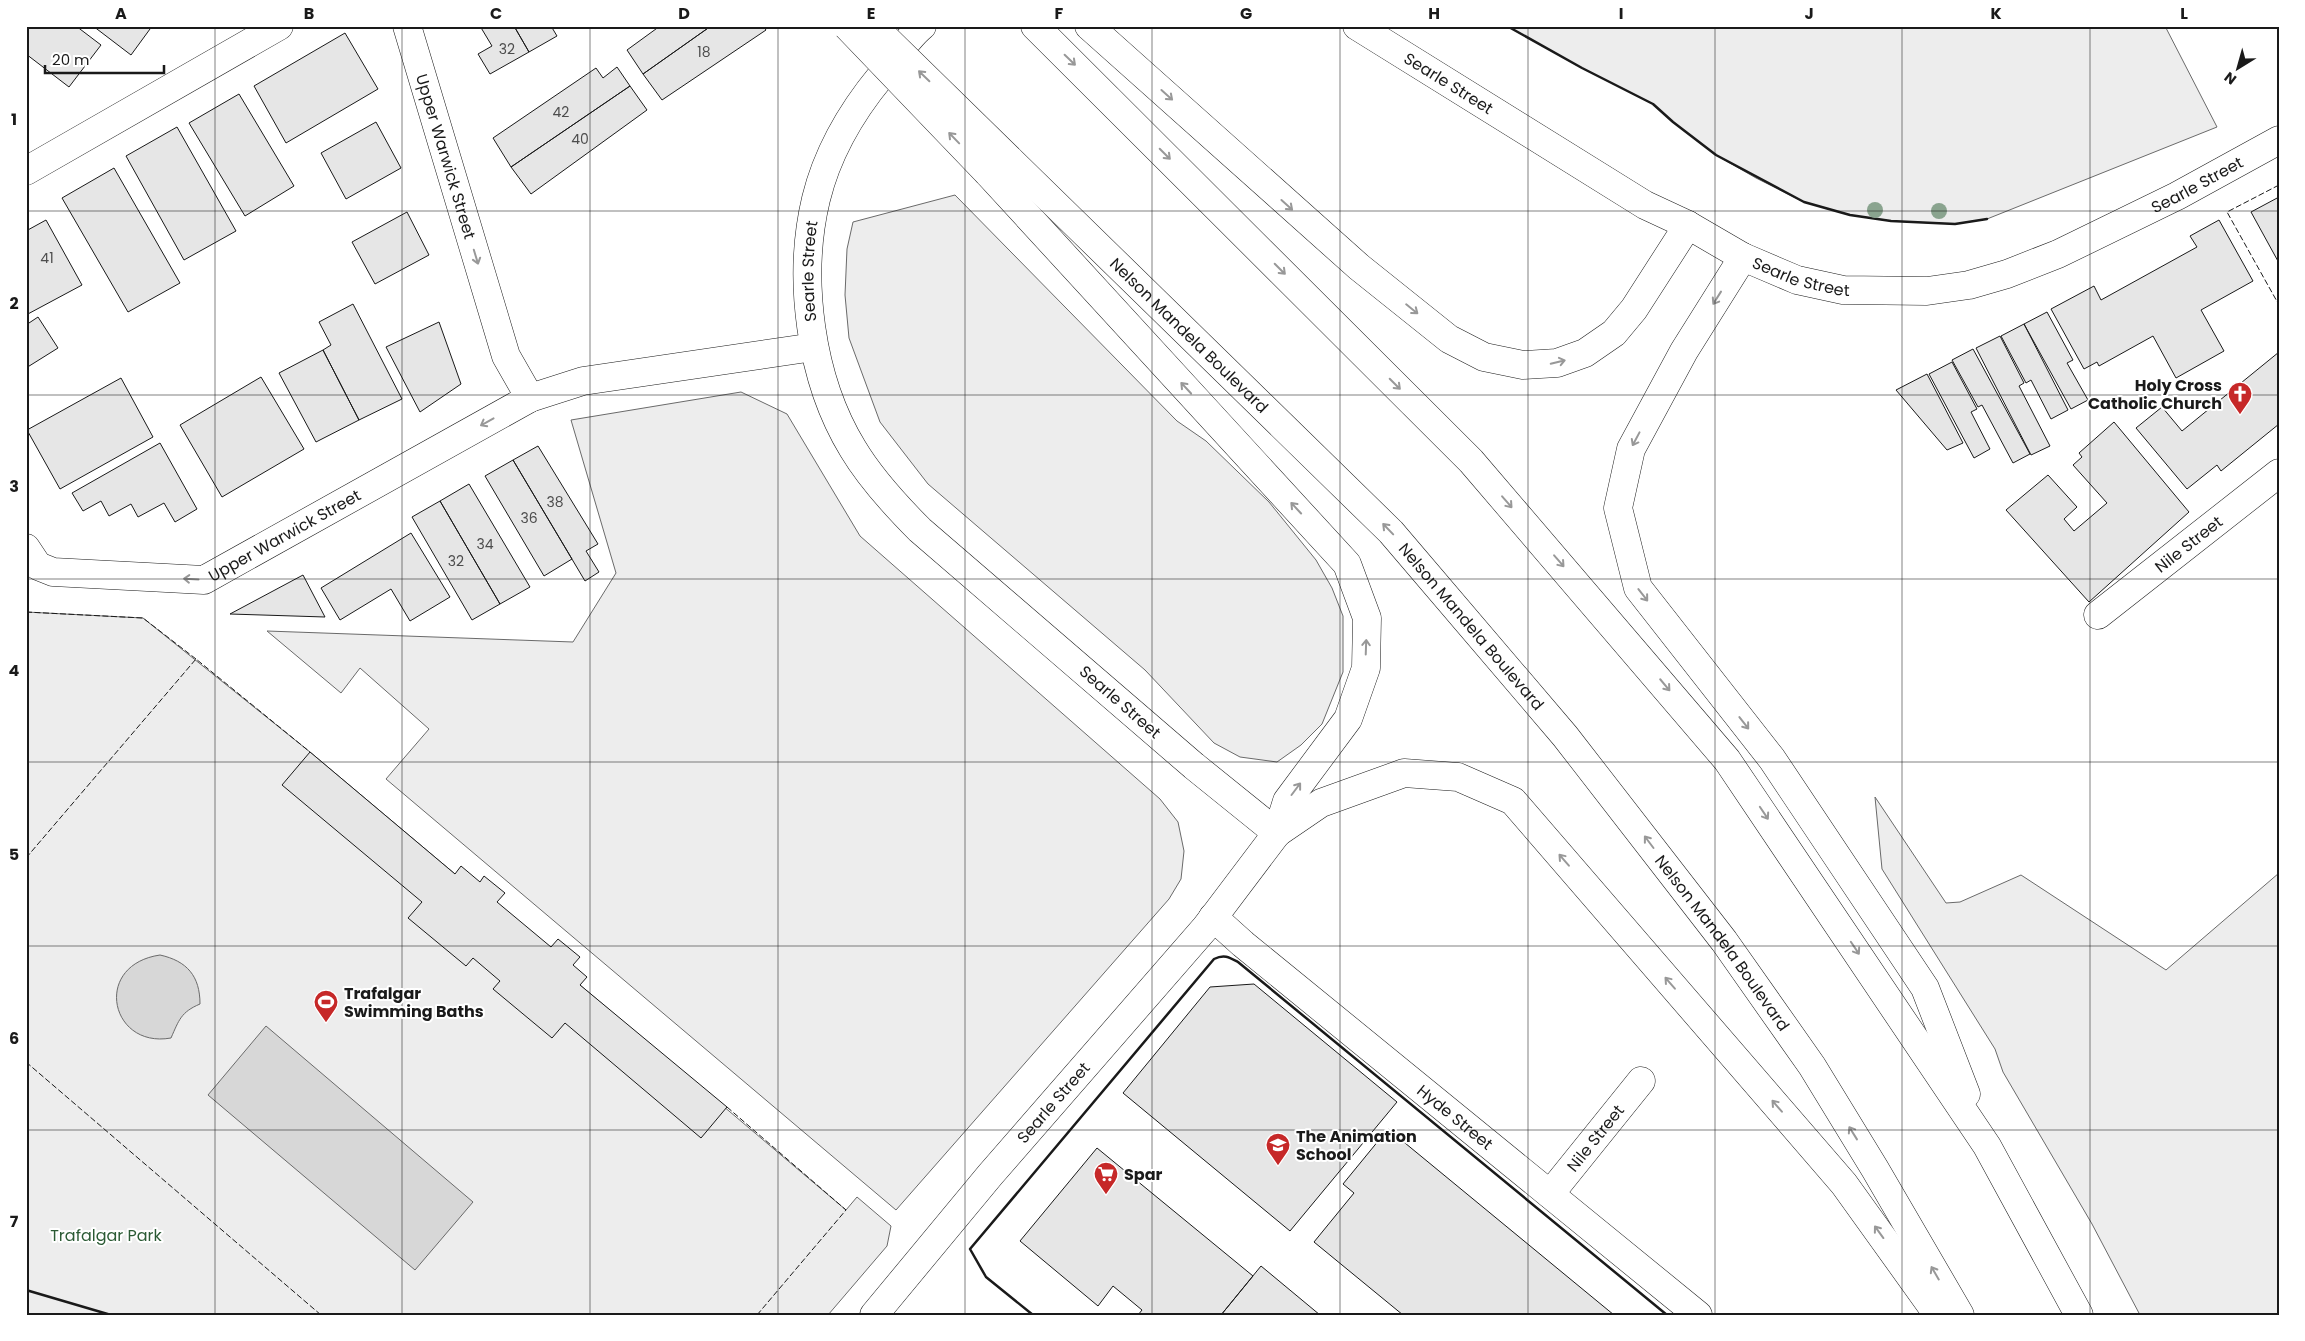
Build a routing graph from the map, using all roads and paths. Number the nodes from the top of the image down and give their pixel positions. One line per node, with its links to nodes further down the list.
1 (279, 26): 11 (main road)
2 (407, 26): 15 (main road, Upper Warwick Street, one-way to 15)
3 (847, 26): 10 (main road, one-way to 3, bridge)
4 (873, 26): 10 (main road, Nelson Mandela Boulevard, one-way to 4, bridge)
5 (922, 26): 14 (main road, Searle Street)
6 (1036, 26): 22 (main road, one-way to 22)
7 (1089, 26): 12 (main road, one-way to 12)
8 (1357, 26): 12 (main road, Searle Street)
9 (2279, 140): 13 (main road, Searle Street)
10 (998, 166): 19 (main road, one-way to 10); 27 (main road, Nelson Mandela Boulevard, one-way to 10)
11 (26, 171)
12 (1688, 225): 13 (main road, Searle Street)
13 (1742, 257): 22 (main road, one-way to 22)
14 (814, 347): 15 (main road, Upper Warwick Street); 19 (main road, Searle Street)
15 (530, 398): 17 (main road, Upper Warwick Street, one-way to 17)
16 (2279, 473): 18 (main road, Nile Street)
17 (26, 548)
18 (2098, 615)
19 (1277, 833): 20 (main road, Searle Street); 26 (main road, one-way to 19)
20 (1213, 917): 23 (main road, Hyde Street); 24 (main road, Searle Street)
21 (1641, 1081): 23 (main road, Nile Street)
22 (1987, 1146): 28 (main road)
23 (1550, 1194): 25 (main road, Hyde Street)
24 (874, 1315)
25 (1698, 1315)
26 (1938, 1315)
27 (1960, 1315)
28 (2079, 1315)

